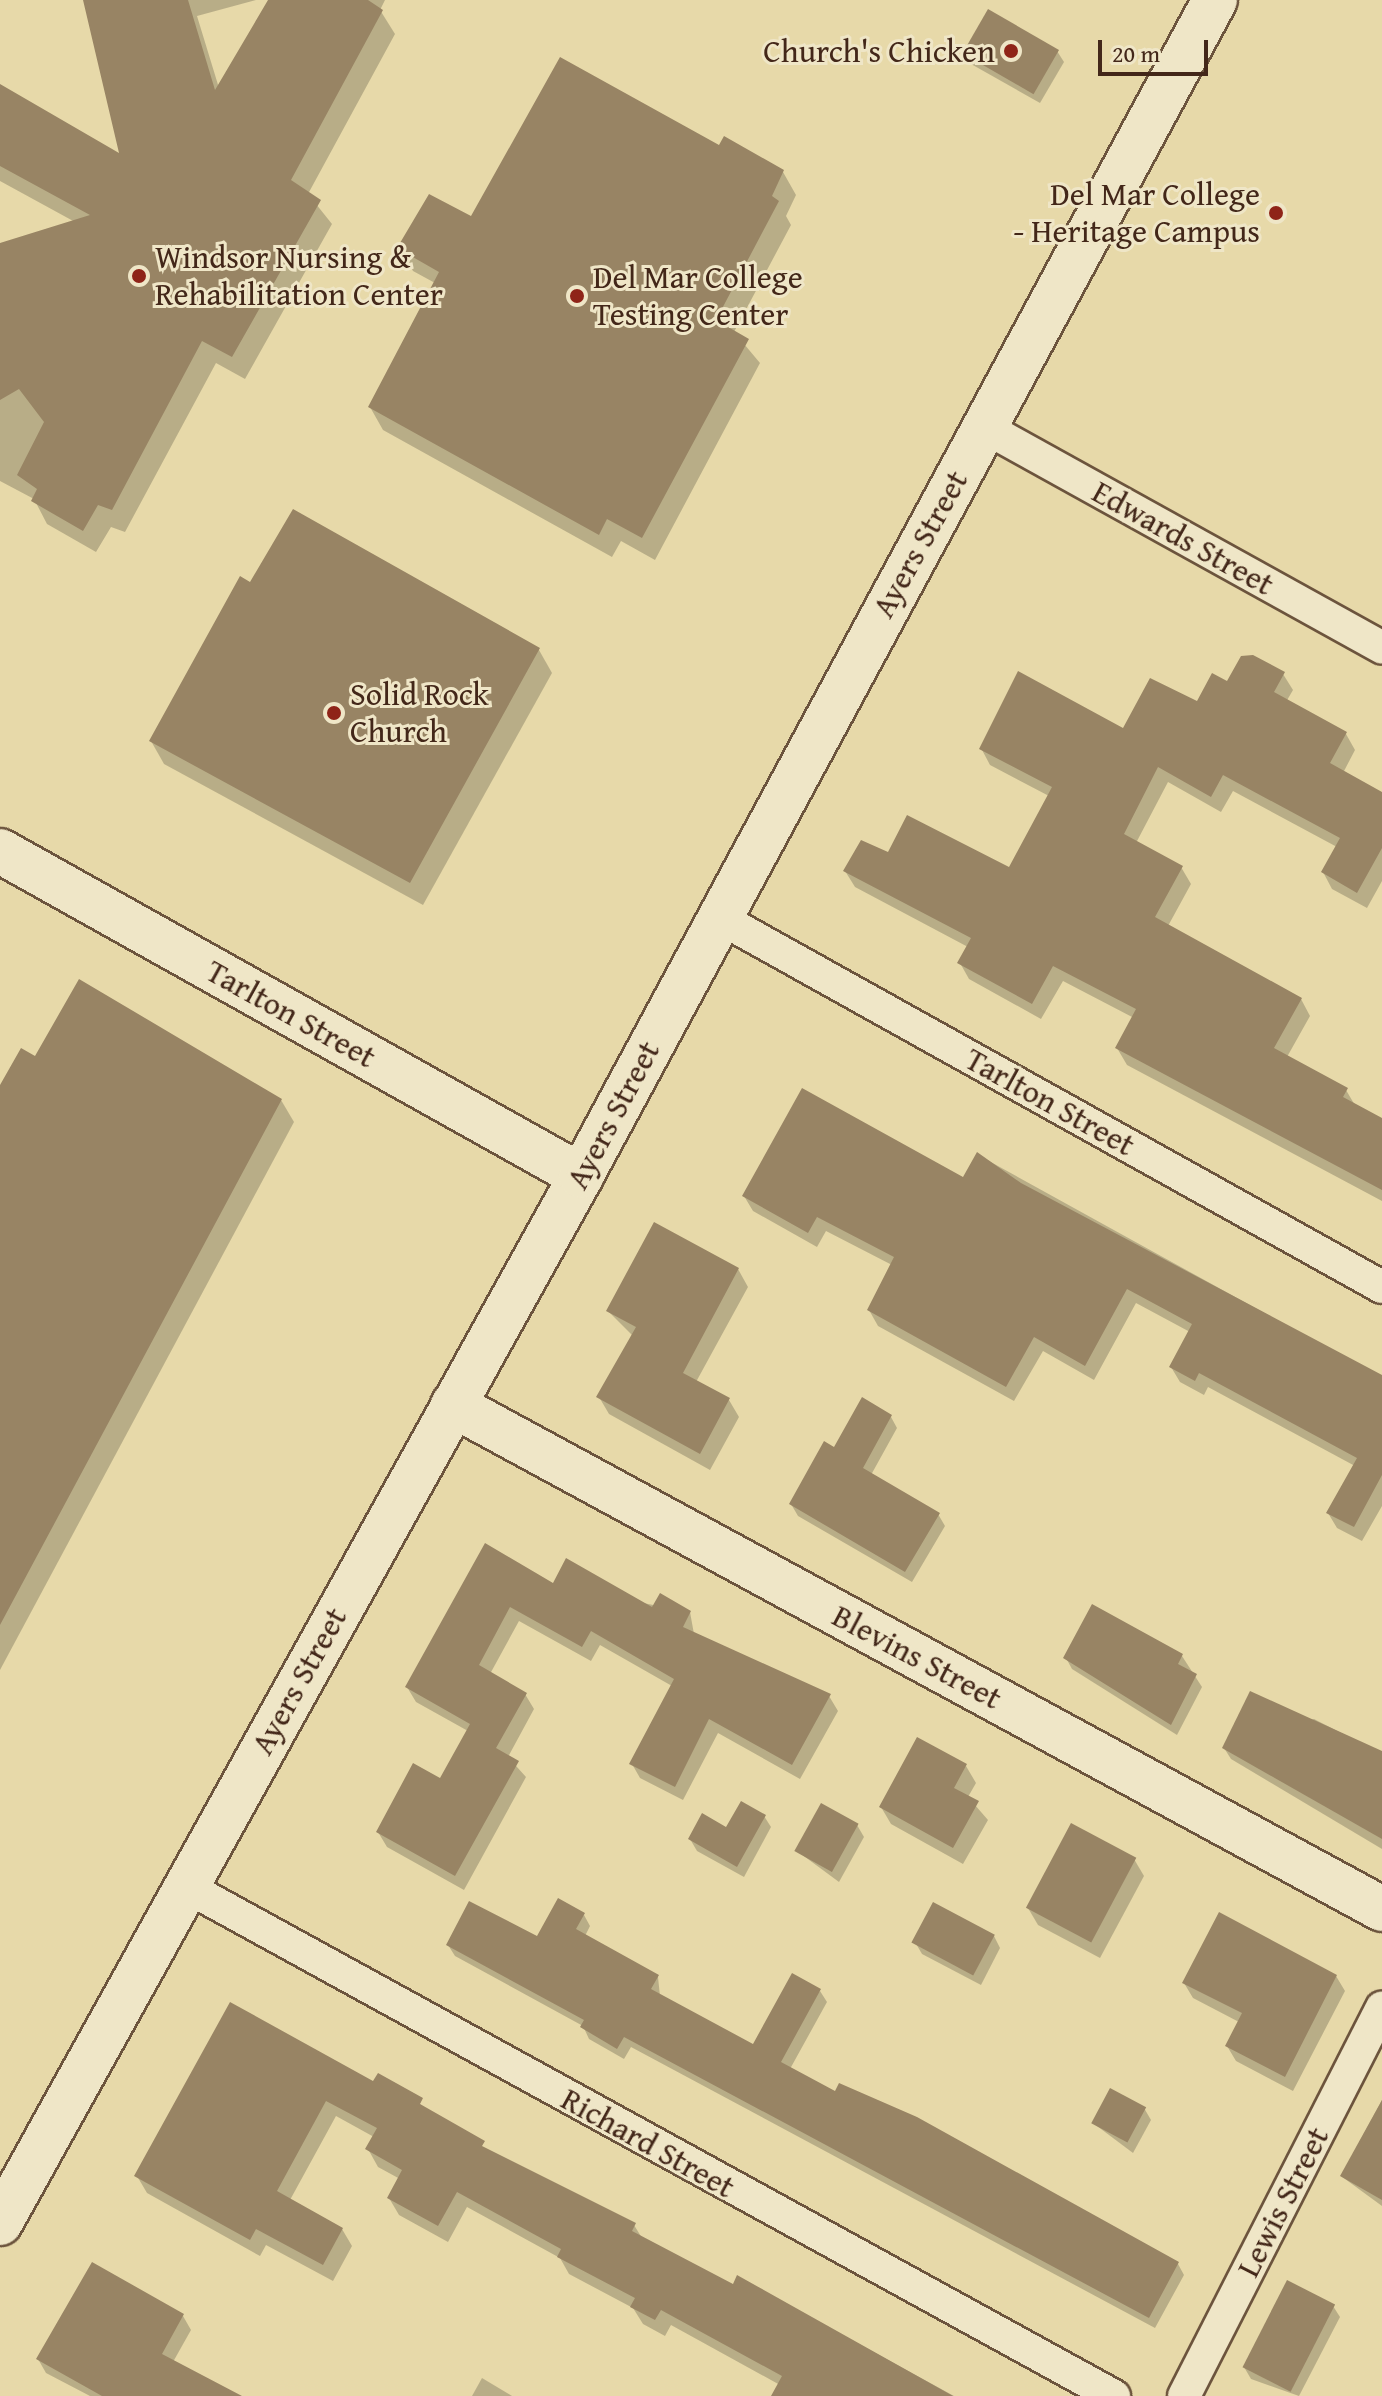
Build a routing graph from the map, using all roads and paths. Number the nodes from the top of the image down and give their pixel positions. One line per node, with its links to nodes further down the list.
1 (1215, 0): 2 (main road, Ayers Street)
2 (984, 427): 3 (street, Edwards Street); 5 (main road, Ayers Street)
3 (1382, 648)
4 (0, 851): 6 (main road, Tarlton Street)
5 (718, 917): 6 (main road, Ayers Street); 7 (street, Tarlton Street)
6 (581, 1176): 8 (main road, Ayers Street)
7 (1382, 1287)
8 (453, 1405): 9 (main road, Ayers Street); 10 (main road, Blevins Street)
9 (185, 1886): 12 (main road, Ayers Street); 13 (street, Richard Street)
10 (1382, 1909)
11 (1382, 2007): 14 (street, Lewis Street)
12 (0, 2223)
13 (1114, 2396)
14 (1184, 2396)

